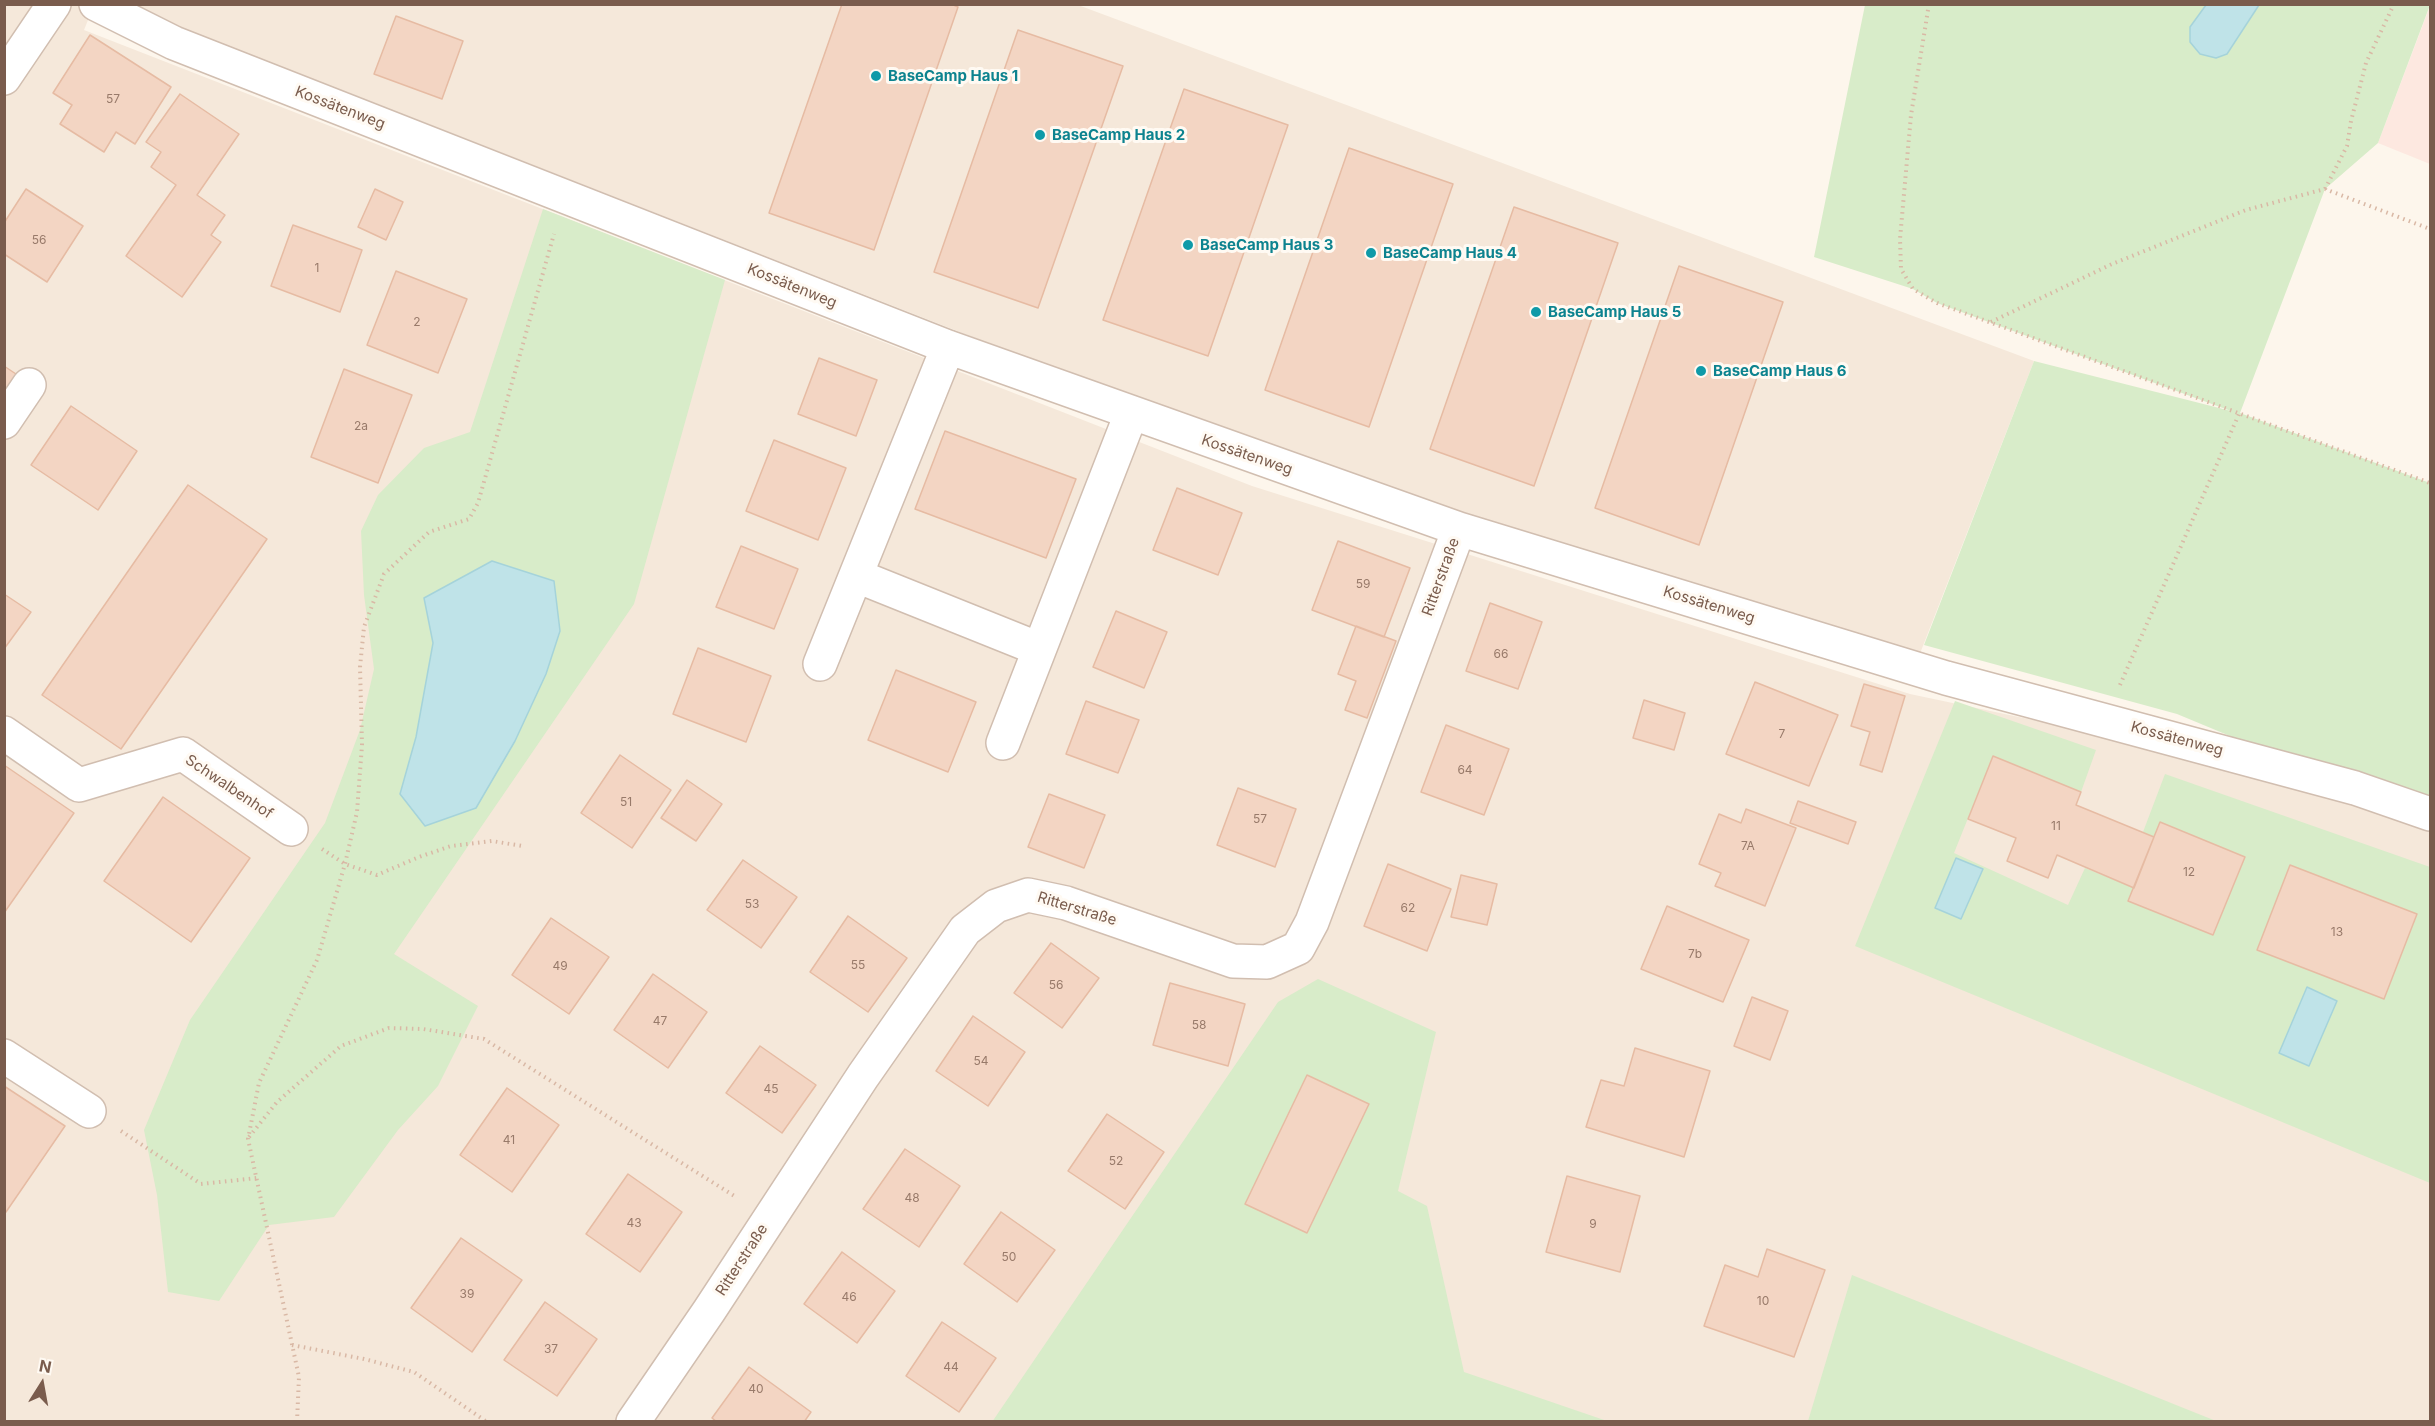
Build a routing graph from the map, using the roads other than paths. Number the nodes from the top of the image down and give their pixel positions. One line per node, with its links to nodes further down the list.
1 (54, 4): 3 (street)
2 (96, 4): 4 (street, Kossätenweg)
3 (4, 78)
4 (948, 347): 6 (street, Kossätenweg); 9 (street)
5 (29, 385): 7 (street)
6 (1131, 414): 8 (street, Kossätenweg); 10 (street)
7 (4, 422)
8 (1459, 529): 14 (street, Kossätenweg); 18 (street, Ritterstraße)
9 (856, 576): 10 (street); 11 (street)
10 (1039, 649): 13 (street)
11 (820, 664)
12 (4, 733): 15 (street, Schwalbenhof)
13 (1003, 743)
14 (2430, 814)
15 (291, 829)
16 (4, 1056): 17 (street)
17 (89, 1111)
18 (633, 1422)

